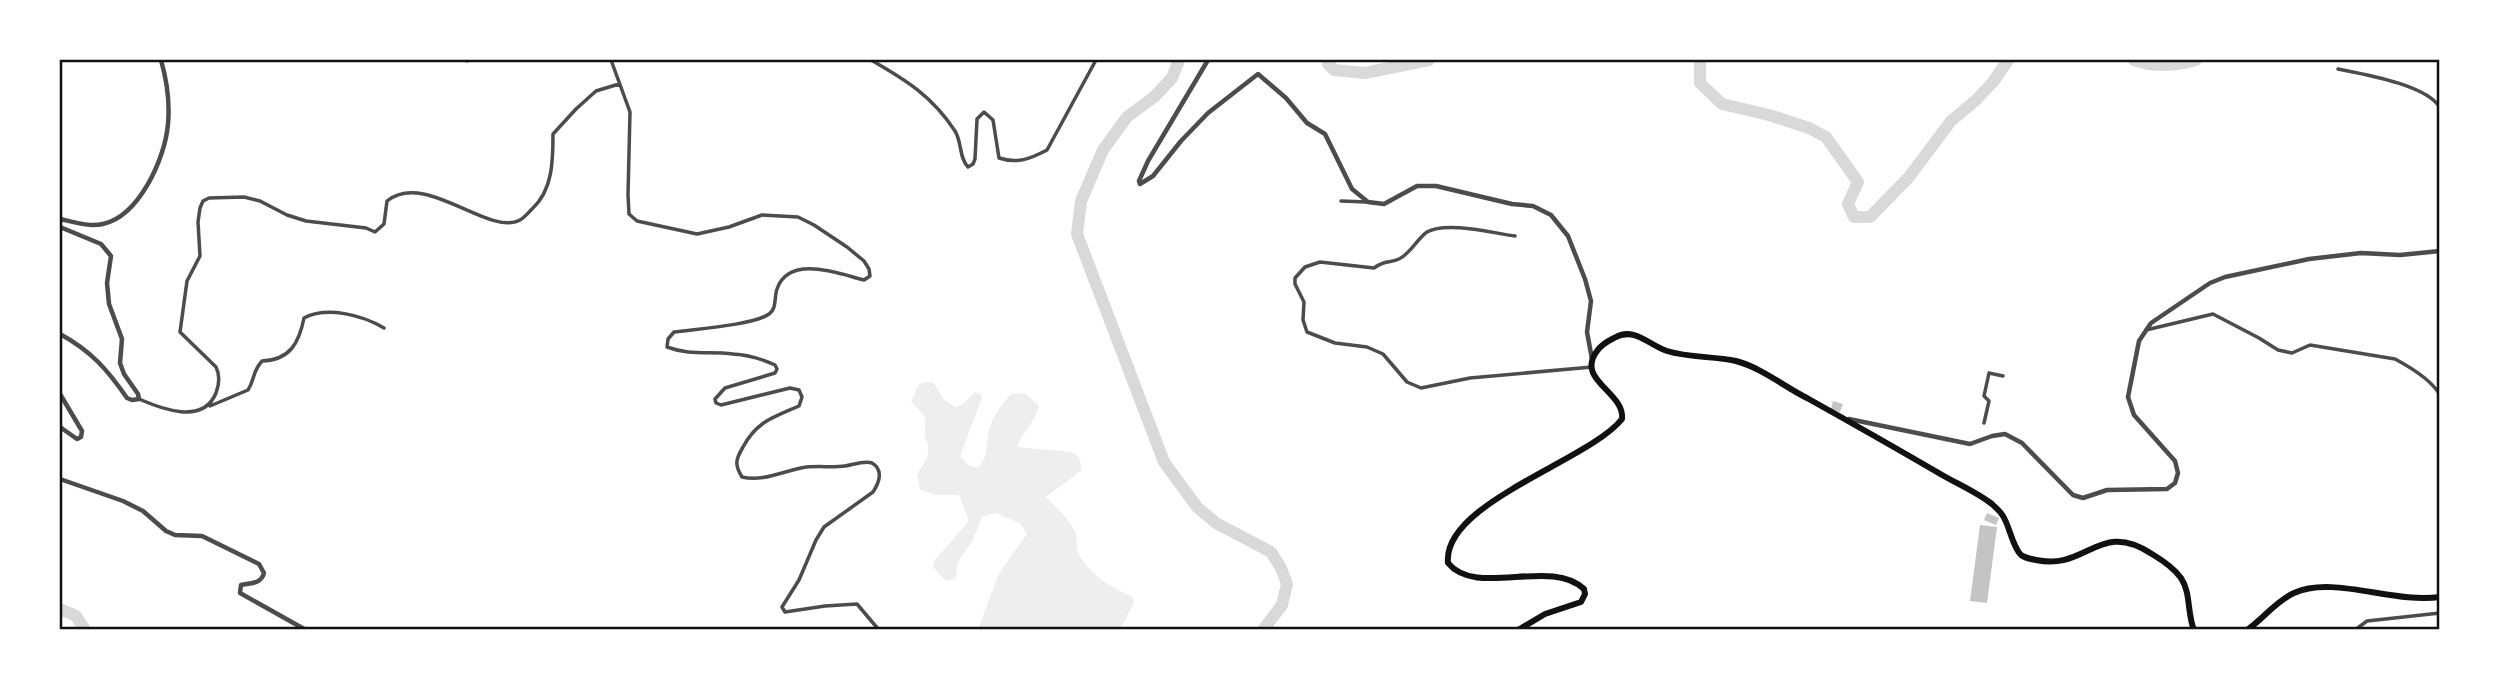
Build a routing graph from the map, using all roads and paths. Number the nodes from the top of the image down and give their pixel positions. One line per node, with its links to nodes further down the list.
1 (161, 60): 11 (street)
2 (611, 60): 7 (street)
3 (871, 60): 4 (street)
4 (1096, 60)
5 (1208, 60): 10 (street)
6 (2338, 69): 8 (street)
7 (619, 84): 23 (street); 31 (street)
8 (2440, 108)
9 (1341, 201): 10 (street)
10 (1368, 202): 18 (street)
11 (60, 219)
12 (60, 227): 22 (street)
13 (1514, 236): 18 (street)
14 (2440, 251): 16 (street)
15 (384, 328): 23 (street)
16 (2144, 331): 21 (street); 24 (street)
17 (60, 334): 22 (street)
18 (1592, 364): 24 (highway); 32 (highway)
19 (2003, 376): 25 (street)
20 (60, 394): 26 (street)
21 (2440, 395)
22 (139, 399): 23 (street)
23 (208, 407)
24 (1842, 418): 33 (highway)
25 (1984, 423)
26 (60, 427)
27 (60, 479): 30 (street)
28 (2440, 597): 34 (highway)
29 (2440, 613): 35 (street)
30 (306, 629)
31 (879, 629)
32 (1517, 629)
33 (2194, 629)
34 (2247, 629)
35 (2355, 629)

